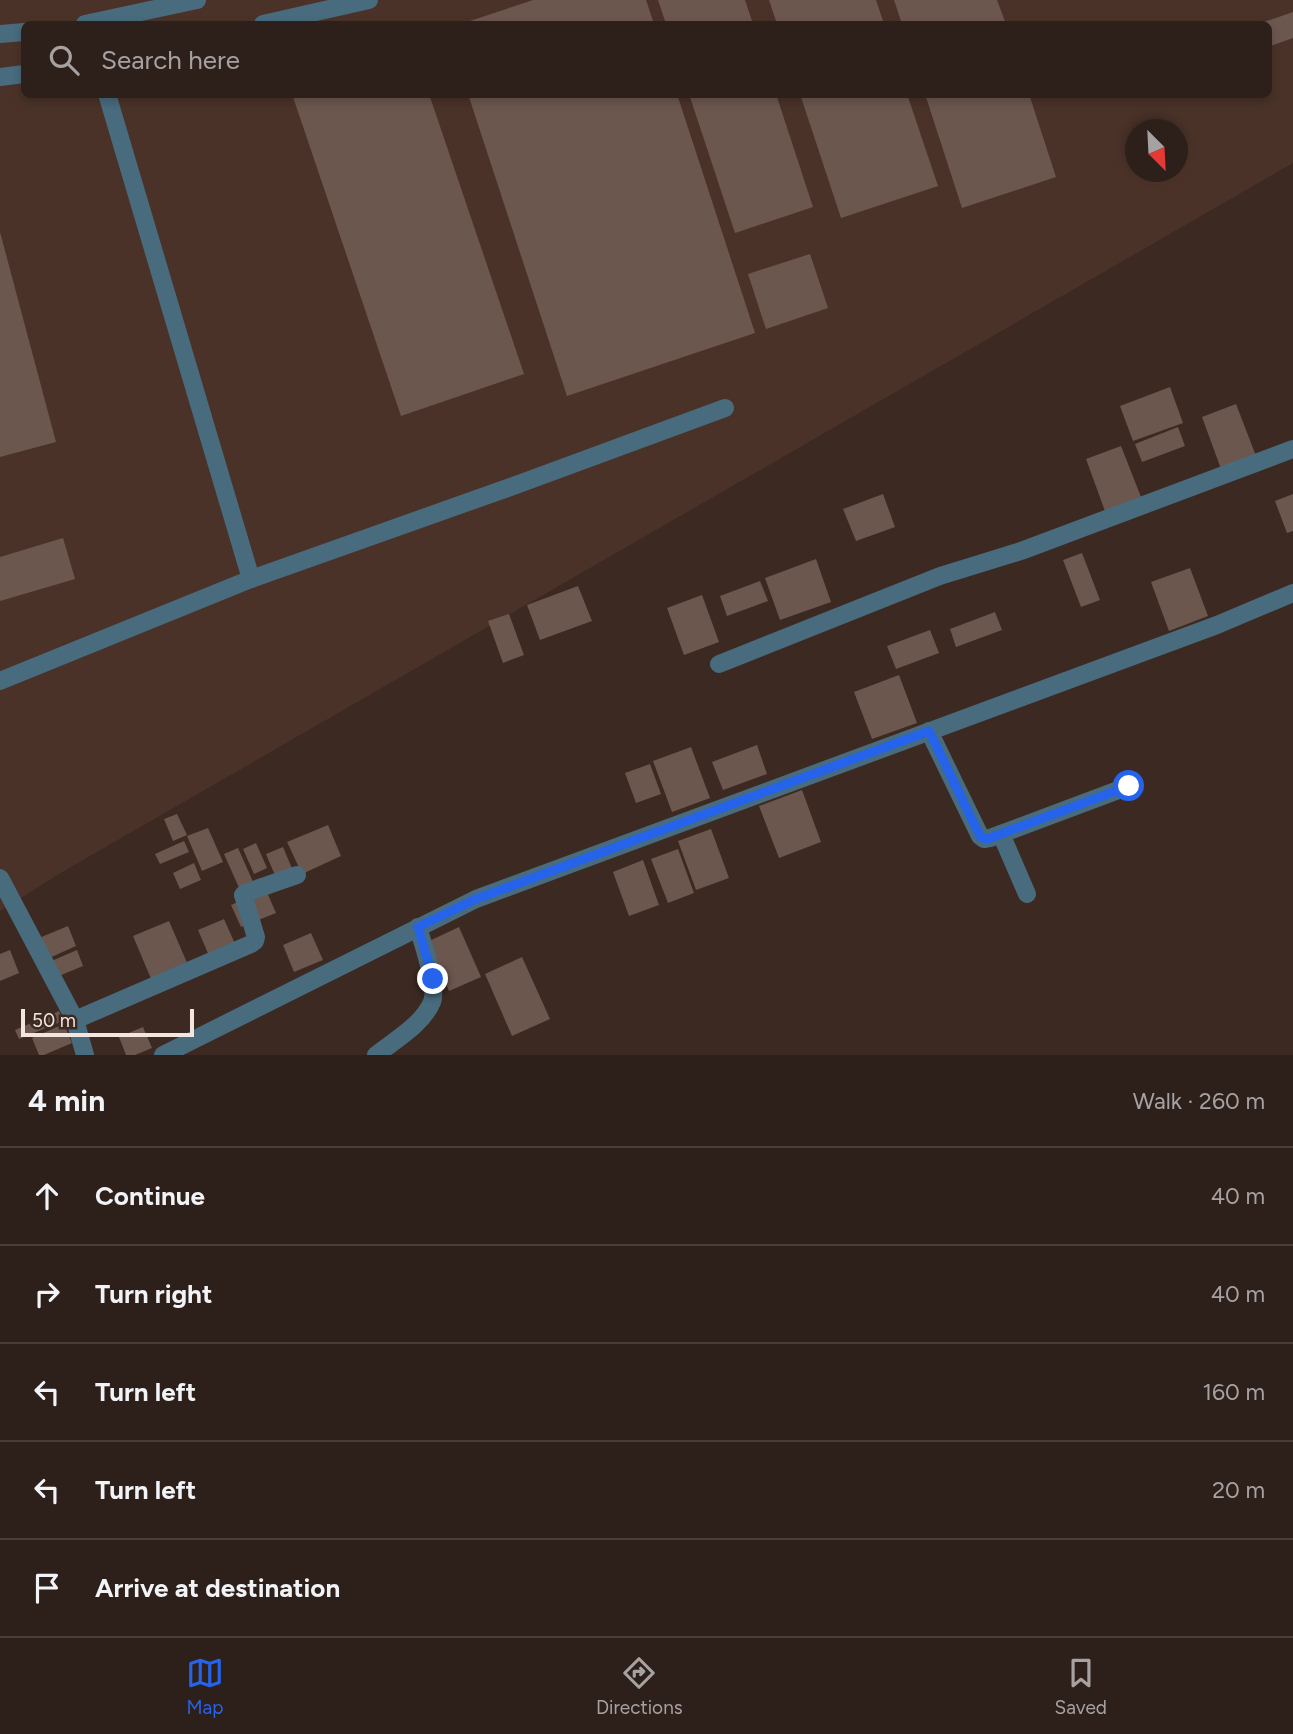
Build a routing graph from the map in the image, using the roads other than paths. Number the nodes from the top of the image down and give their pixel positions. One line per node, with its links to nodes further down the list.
1 (197, 0): 3 (street)
2 (369, 0): 4 (street)
3 (99, 21)
4 (276, 21)
5 (21, 32): 6 (street)
6 (0, 34)
7 (21, 74): 8 (street)
8 (0, 77)
9 (108, 98): 12 (street)
10 (725, 408): 12 (street)
11 (1293, 449): 14 (street)
12 (251, 579): 15 (street)
13 (1293, 593): 16 (street)
14 (719, 664)
15 (0, 681)
16 (929, 731): 18 (street); 22 (street)
17 (1129, 786): 18 (street)
18 (1001, 834): 21 (street)
19 (297, 875): 23 (street)
20 (0, 878): 23 (street)
21 (1027, 894)
22 (418, 927): 25 (street); 26 (street)
23 (75, 1020): 24 (street)
24 (85, 1055)
25 (163, 1055)
26 (376, 1055)

